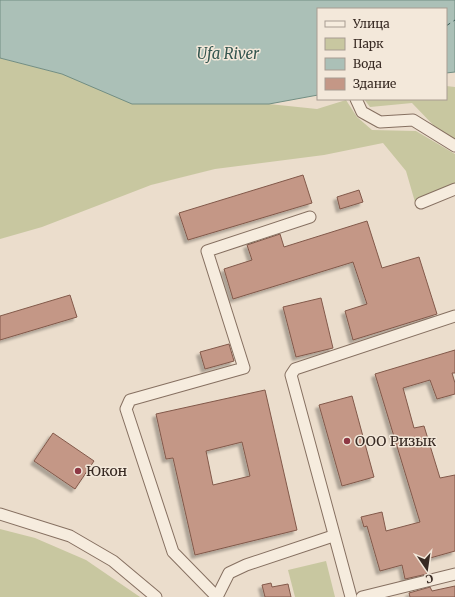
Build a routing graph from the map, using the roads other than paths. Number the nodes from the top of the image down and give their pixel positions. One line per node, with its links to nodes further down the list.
1 (356, 100): 2 (street)
2 (455, 146)
3 (455, 189): 4 (street)
4 (421, 203)
5 (310, 217): 11 (street)
6 (455, 316): 12 (street)
7 (0, 514): 10 (street)
8 (330, 537): 11 (street)
9 (455, 574): 13 (street)
10 (156, 597)
11 (217, 597)
12 (351, 597)
13 (362, 597)

